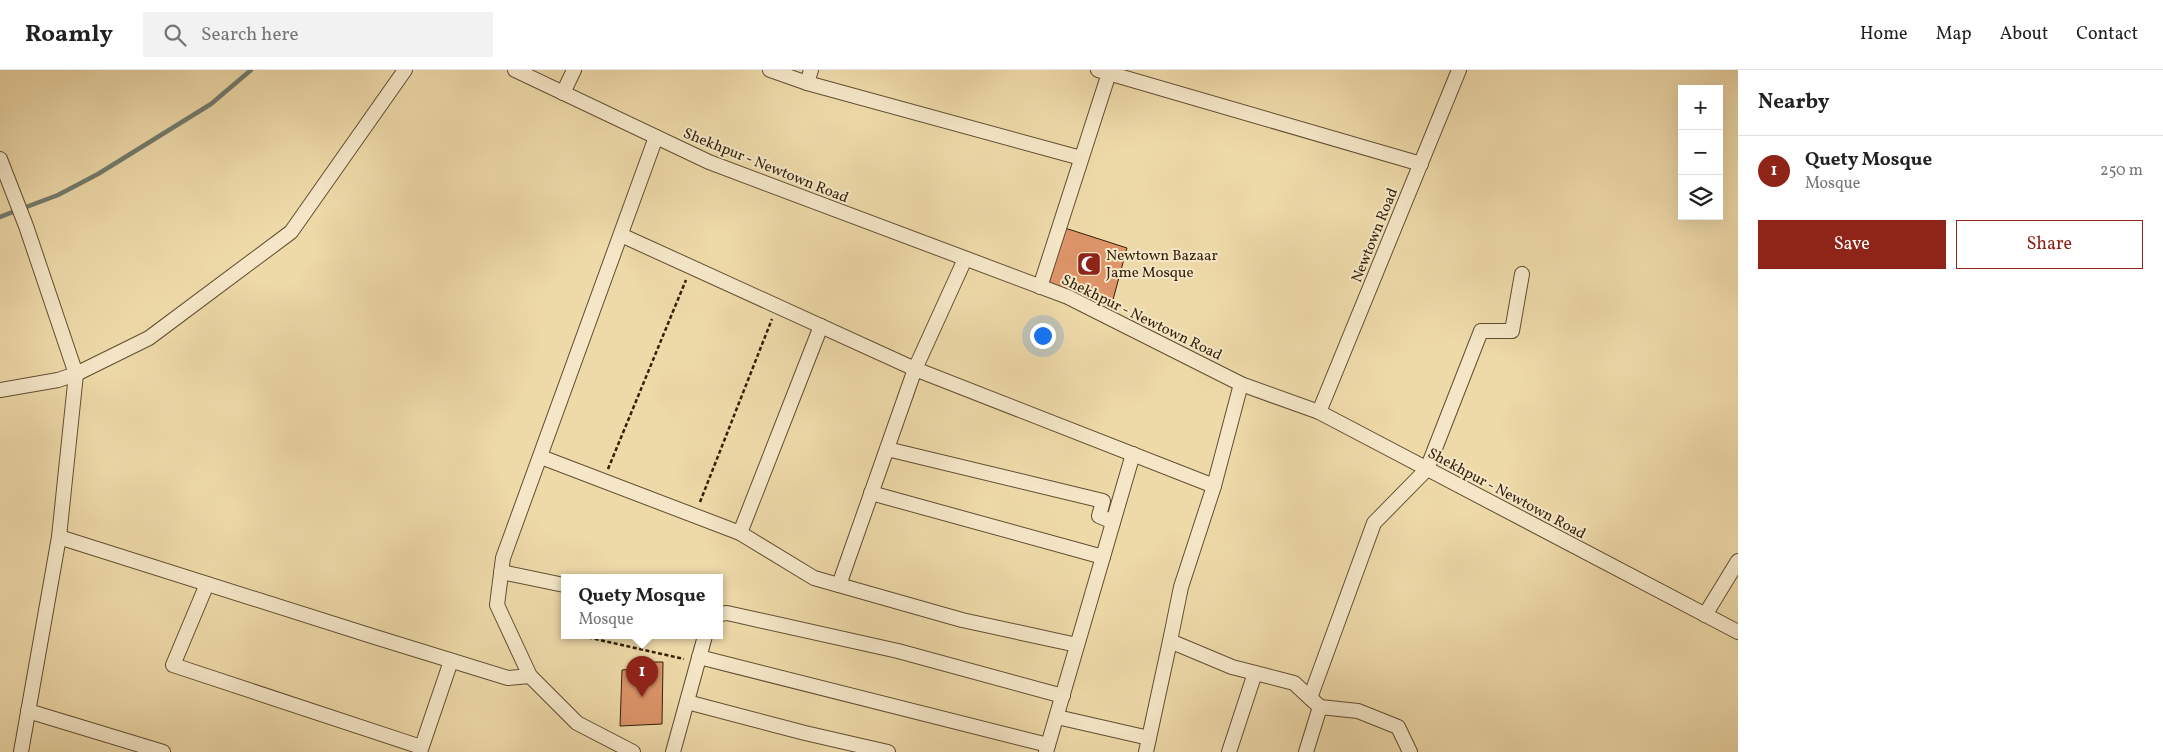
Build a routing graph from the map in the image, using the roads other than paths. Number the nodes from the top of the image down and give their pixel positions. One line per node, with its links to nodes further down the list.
1 (405, 70): 19 (street)
2 (515, 70): 8 (street, Shekhpur - Newtown Road)
3 (574, 70): 8 (street)
4 (770, 70): 7 (street)
5 (1459, 70): 12 (street, Newtown Road)
6 (1106, 71): 11 (street); 12 (street)
7 (809, 77): 11 (street)
8 (563, 93): 9 (street, Shekhpur - Newtown Road)
9 (656, 137): 13 (street); 14 (street, Shekhpur - Newtown Road)
10 (0, 158): 19 (street)
11 (1081, 158): 16 (street)
12 (1421, 164): 22 (street, Newtown Road)
13 (621, 236): 17 (street); 25 (street)
14 (965, 259): 16 (street, Shekhpur - Newtown Road); 18 (street)
15 (1522, 274): 26 (street)
16 (1040, 287): 20 (street, Shekhpur - Newtown Road)
17 (821, 326): 18 (street); 30 (street)
18 (915, 369): 23 (street); 24 (street)
19 (76, 374): 21 (street); 31 (street)
20 (1241, 384): 22 (street, Shekhpur - Newtown Road); 27 (street)
21 (0, 390)
22 (1320, 412): 26 (street, Shekhpur - Newtown Road)
23 (887, 449): 28 (street); 29 (street)
24 (1132, 454): 27 (street); 29 (street)
25 (541, 457): 30 (street); 34 (street)
26 (1427, 469): 39 (street, Shekhpur - Newtown Road); 50 (street)
27 (1214, 486): 42 (street)
28 (871, 493): 32 (street); 37 (street)
29 (1113, 522): 32 (street)
30 (740, 533): 37 (street)
31 (59, 537): 35 (street); 51 (street)
32 (1102, 557): 43 (street)
33 (1738, 561): 39 (street)
34 (501, 572): 36 (street); 47 (street)
35 (207, 584): 44 (street); 55 (street)
36 (561, 584)
37 (839, 585): 43 (street)
38 (723, 614): 48 (street)
39 (1705, 615): 40 (street, Shekhpur - Newtown Road)
40 (1738, 632)
41 (704, 639): 45 (street)
42 (1170, 642): 46 (street); 53 (street)
43 (1077, 645): 48 (street)
44 (450, 660): 47 (street); 55 (street)
45 (699, 660): 49 (street); 54 (street)
46 (1255, 673): 50 (street); 62 (street)
47 (530, 676): 58 (street)
48 (1063, 696): 52 (street)
49 (687, 702): 59 (street); 60 (street)
50 (1315, 703): 63 (street); 64 (street)
51 (28, 710): 56 (street); 57 (street)
52 (1056, 717): 53 (street); 54 (street)
53 (1149, 738): 61 (street)
54 (1047, 748)
55 (420, 749)
56 (21, 752)
57 (163, 752)
58 (633, 752)
59 (674, 752)
60 (888, 752)
61 (1146, 752)
62 (1229, 752)
63 (1306, 752)
64 (1410, 752)

